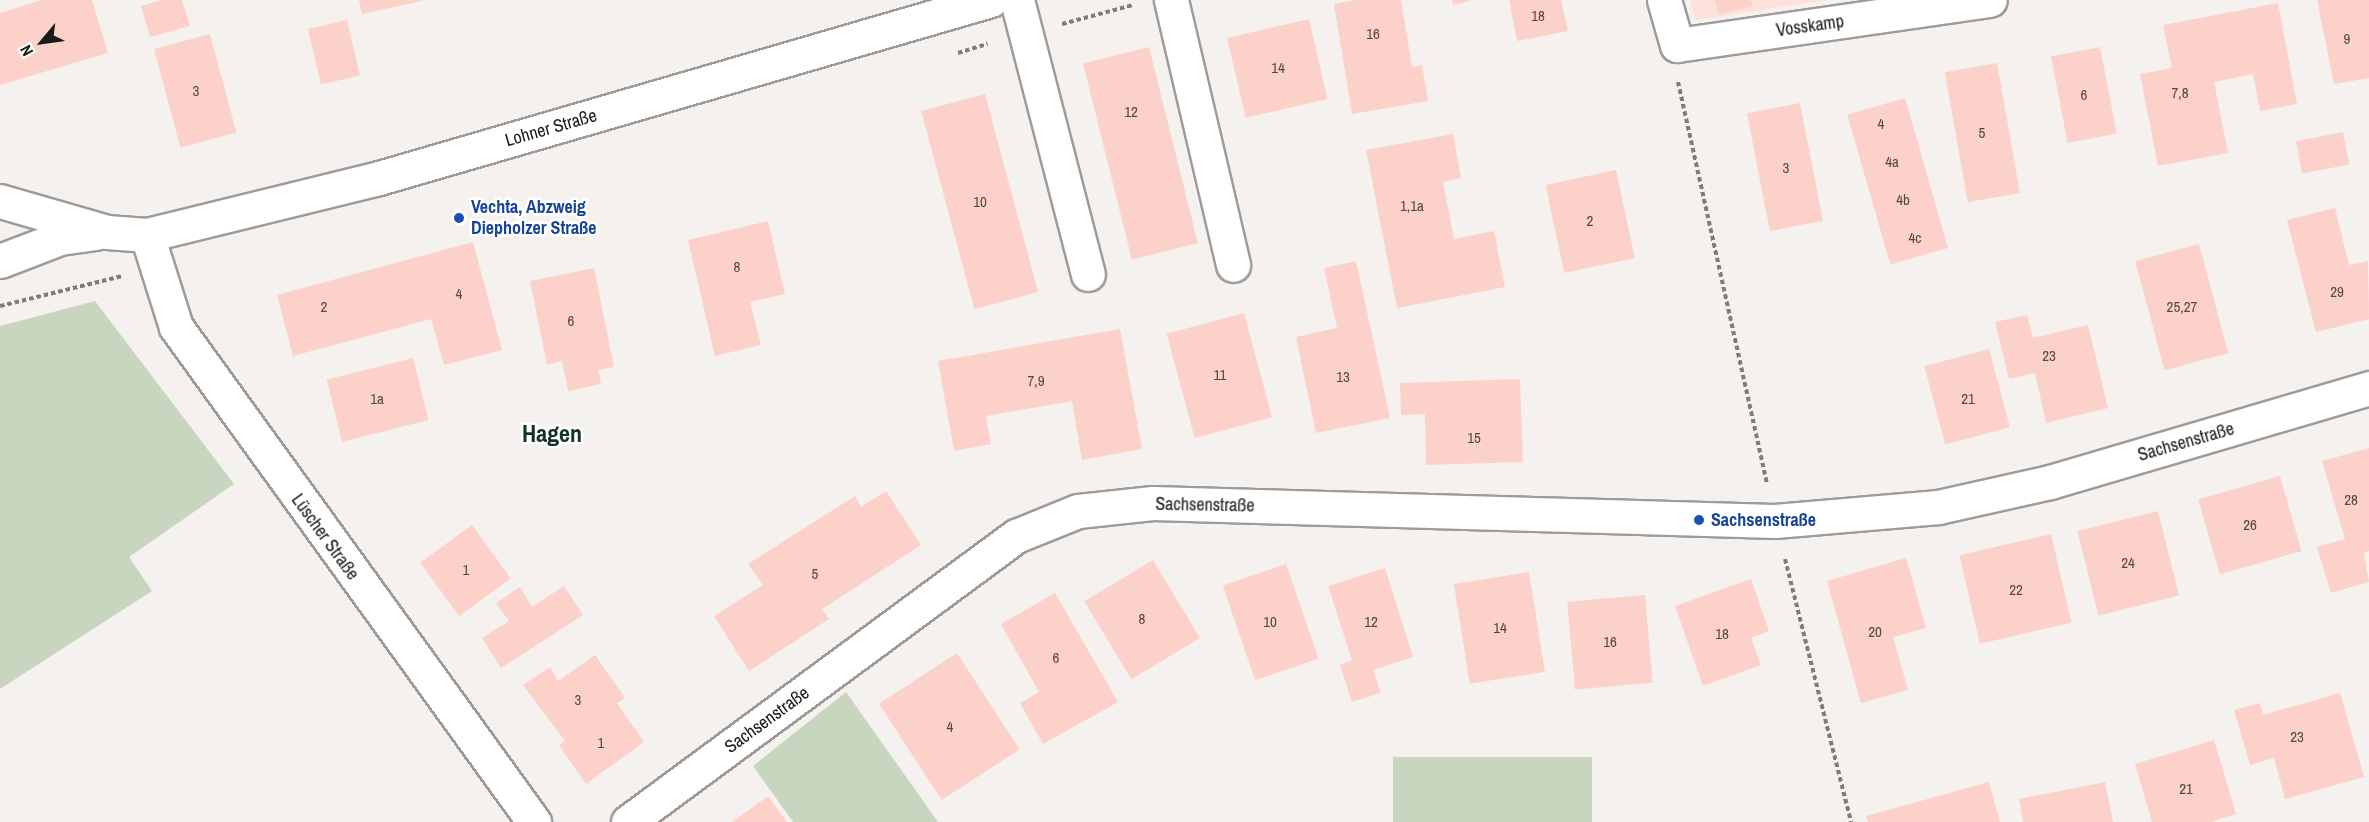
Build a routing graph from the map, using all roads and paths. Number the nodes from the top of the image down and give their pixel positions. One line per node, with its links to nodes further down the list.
1 (991, 0): 9 (street, Lohner Straße)
2 (1017, 0): 14 (street)
3 (1171, 0): 13 (street)
4 (1664, 0): 6 (street)
5 (1990, 0): 6 (street, Vosskamp)
6 (1677, 45): 16 (path)
7 (0, 201): 8 (street, Lohner Straße)
8 (107, 232): 9 (street, Lohner Straße); 10 (street, Lohner Straße)
9 (147, 236): 17 (street, Lüscher Straße)
10 (60, 238): 11 (street); 12 (street, Lohner Straße)
11 (0, 248)
12 (0, 261)
13 (1233, 266)
14 (1088, 274)
15 (2369, 388): 16 (street, Sachsenstraße)
16 (1775, 521): 18 (street, Sachsenstraße); 19 (path)
17 (534, 822)
18 (628, 822)
19 (1851, 822)

